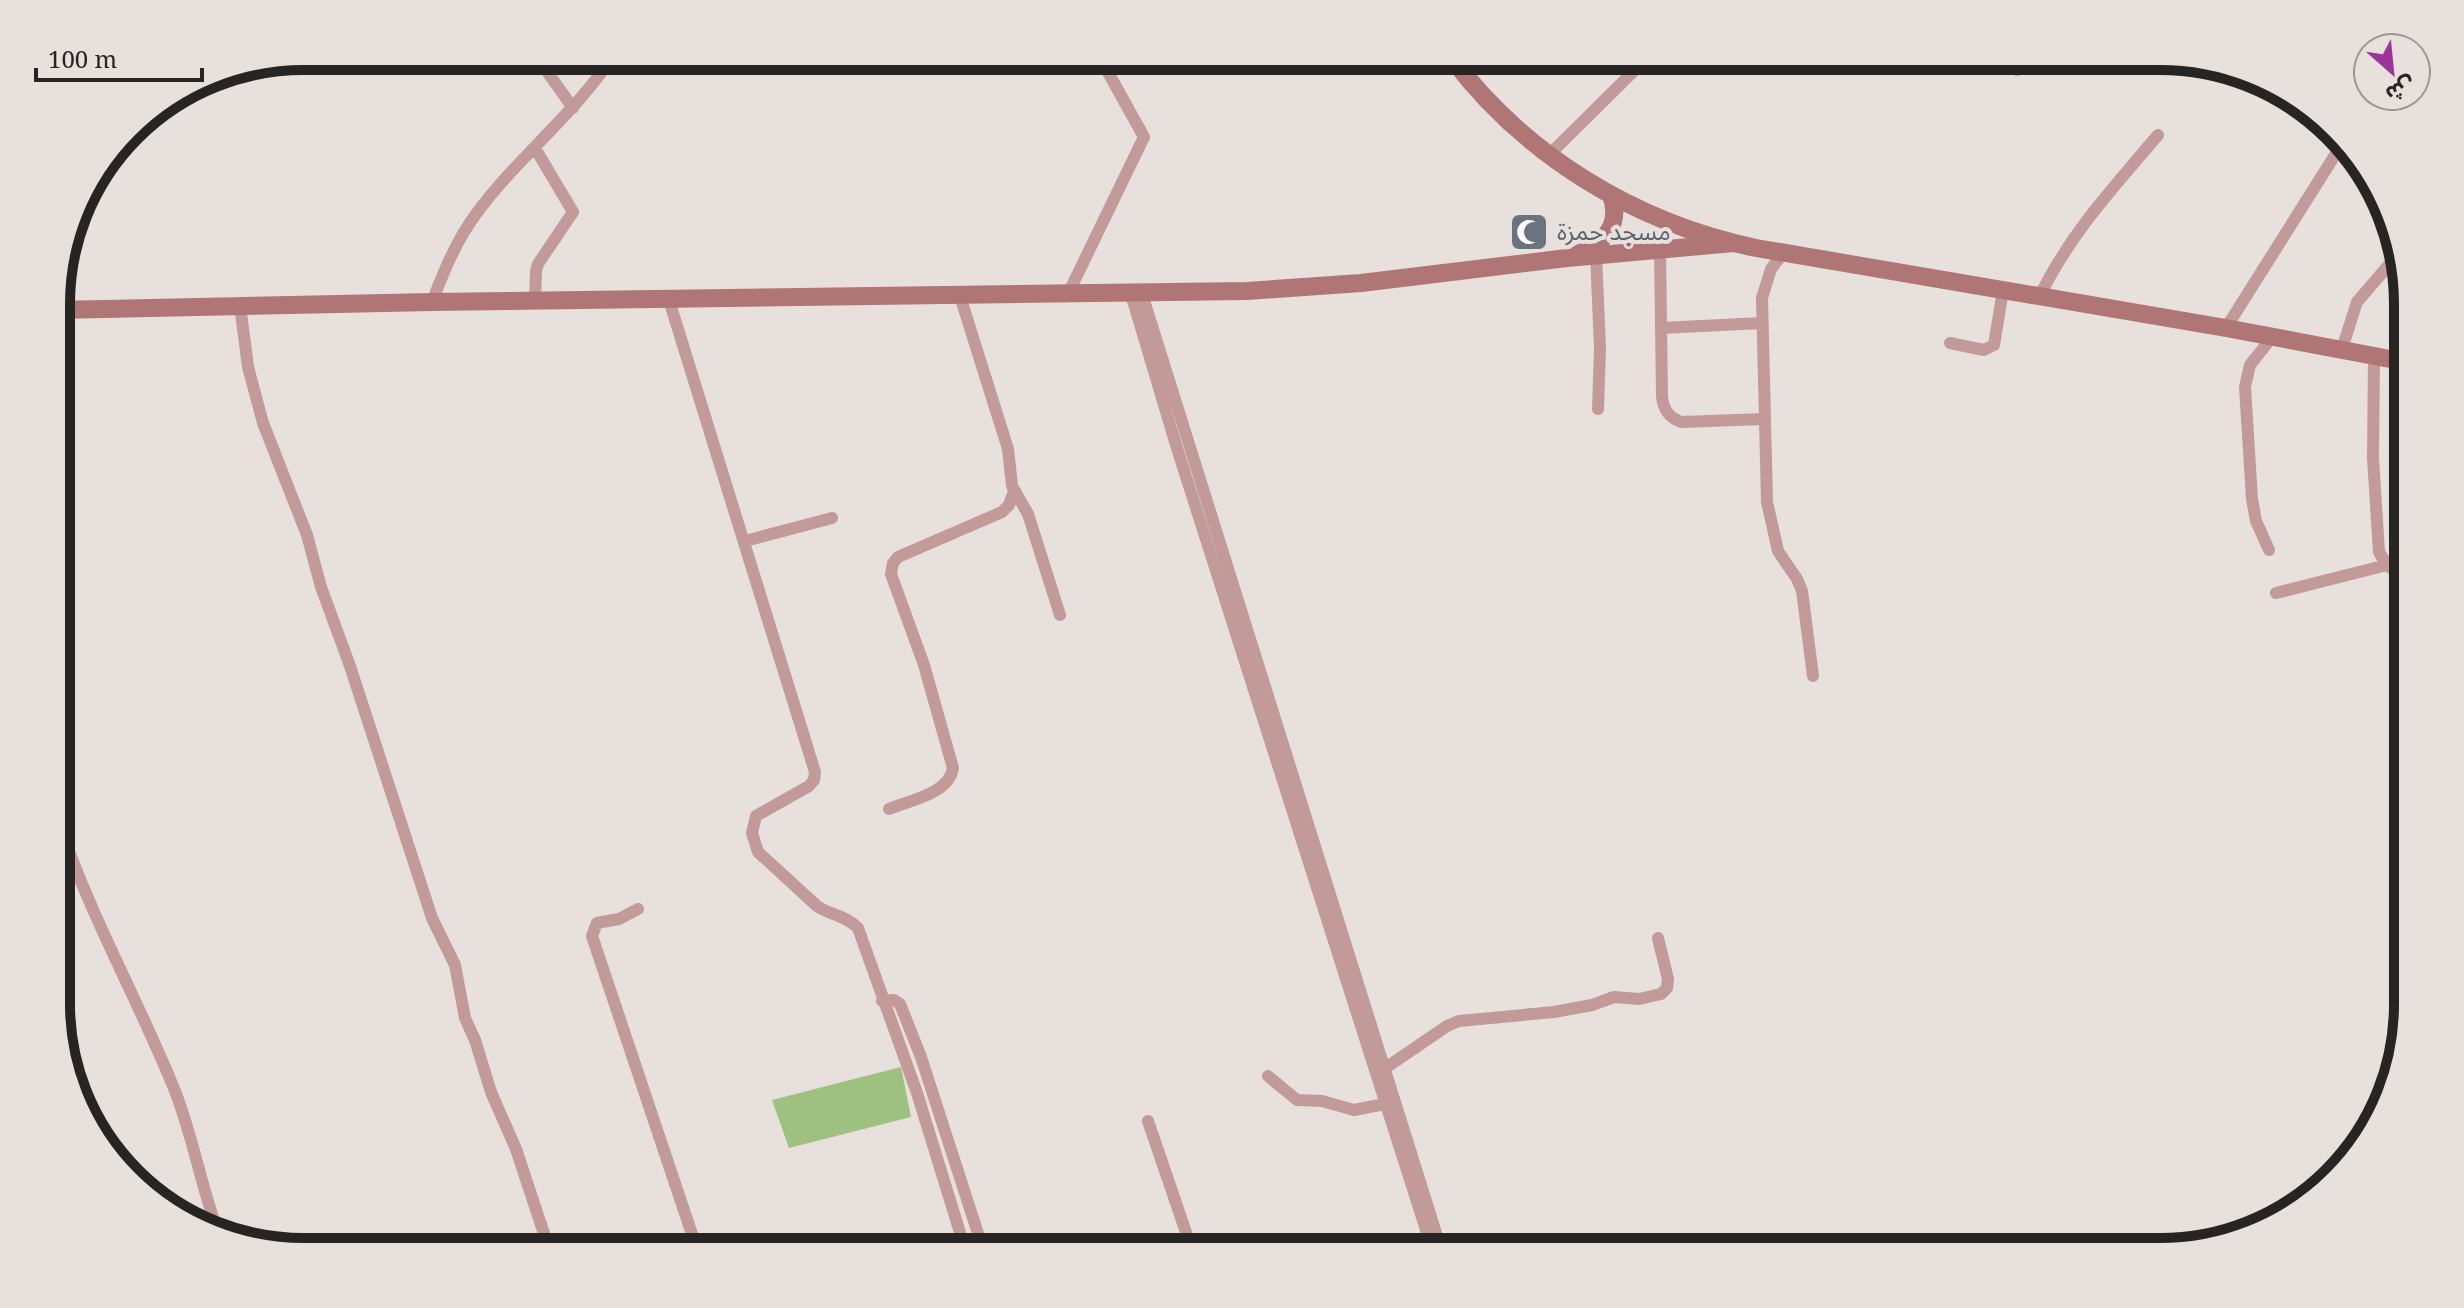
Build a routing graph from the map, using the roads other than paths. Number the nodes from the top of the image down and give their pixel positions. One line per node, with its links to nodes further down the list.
1 (546, 70): 6 (street)
2 (602, 70): 6 (street)
3 (1107, 70): 22 (street)
4 (1462, 70): 10 (street)
5 (1635, 70): 10 (street)
6 (573, 108): 8 (street)
7 (2158, 135): 25 (street)
8 (535, 148): 27 (street); 28 (street)
9 (2337, 151): 33 (street)
10 (1549, 155): 11 (street)
11 (1611, 195): 12 (street); 13 (street)
12 (1647, 213): 13 (street); 14 (street); 16 (street)
13 (1605, 238): 19 (street)
14 (1734, 243): 15 (street); 17 (street)
15 (1660, 250): 16 (street); 32 (street)
16 (1637, 252): 18 (street)
17 (1784, 252): 21 (street); 31 (street)
18 (1596, 255): 19 (street); 39 (street)
19 (1567, 258): 23 (street)
20 (2390, 263): 36 (street)
21 (2003, 290): 25 (street); 35 (street)
22 (1068, 294): 23 (street); 24 (street)
23 (1136, 294): 55 (street); 57 (street)
24 (960, 296): 26 (street); 41 (street)
25 (2040, 296): 33 (street)
26 (669, 300): 28 (street); 43 (street)
27 (432, 302): 28 (street); 29 (street)
28 (535, 302)
29 (240, 305): 30 (street); 62 (street)
30 (71, 310)
31 (1762, 323): 32 (street); 40 (street)
32 (1661, 328): 40 (street)
33 (2226, 328): 34 (street)
34 (2273, 336): 36 (street); 44 (street)
35 (1950, 343)
36 (2342, 349): 37 (street)
37 (2374, 356): 38 (street); 45 (street)
38 (2394, 360)
39 (1598, 409)
40 (1764, 419): 49 (street)
41 (1014, 491): 48 (street); 50 (street)
42 (832, 518): 43 (street)
43 (745, 541): 54 (street)
44 (2269, 550)
45 (2387, 565): 46 (street); 47 (street)
46 (2394, 570)
47 (2276, 593)
48 (1060, 615)
49 (1813, 676)
50 (889, 809)
51 (70, 853): 59 (street)
52 (638, 909): 63 (street)
53 (1658, 938): 55 (street)
54 (882, 1001): 64 (street); 65 (street)
55 (1384, 1069): 57 (street)
56 (1268, 1076): 57 (street)
57 (1390, 1103): 60 (street); 61 (street)
58 (1148, 1121): 66 (street)
59 (215, 1220)
60 (1429, 1237)
61 (1437, 1237)
62 (545, 1238)
63 (693, 1238)
64 (962, 1238)
65 (979, 1238)
66 (1188, 1238)

